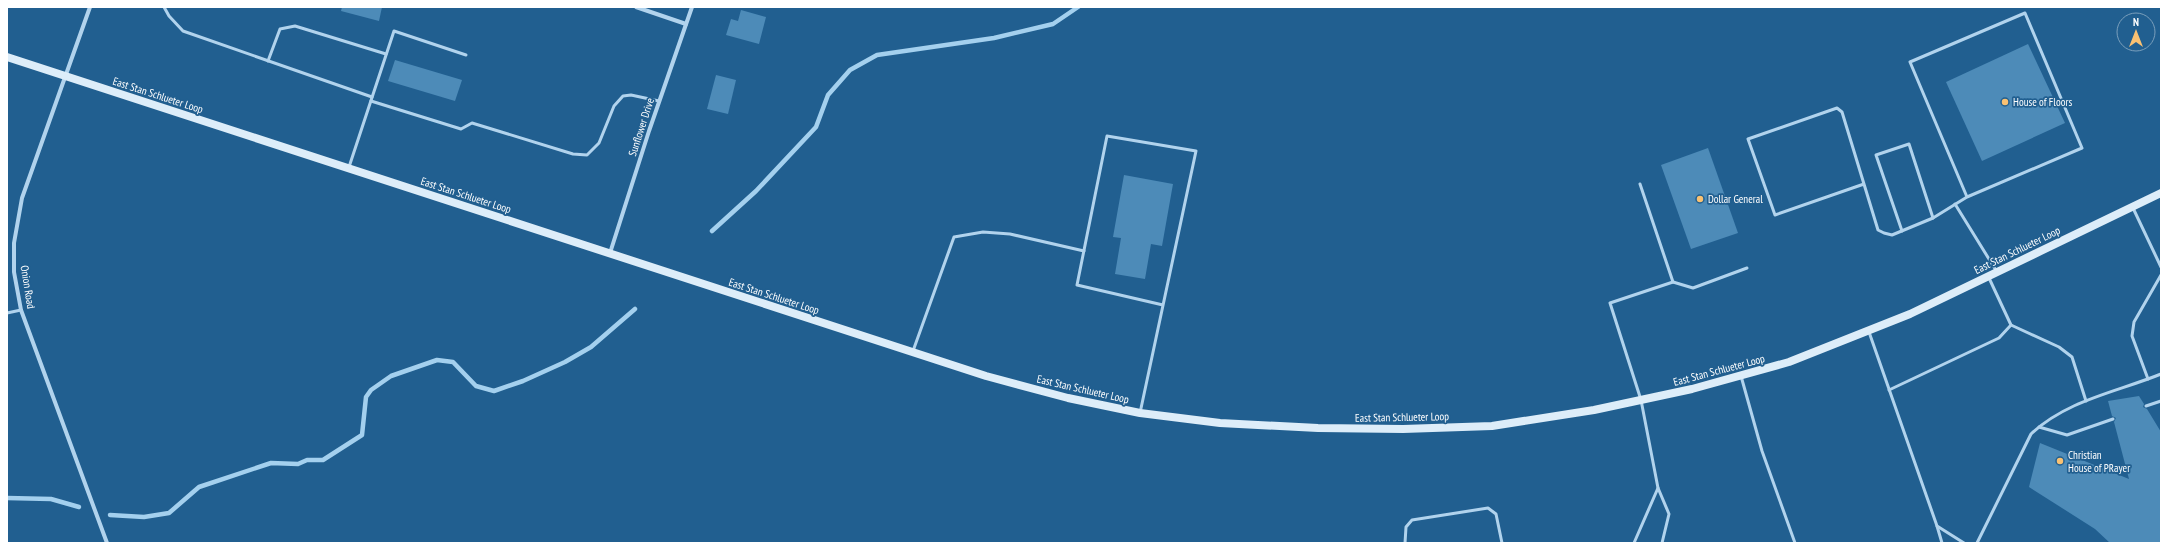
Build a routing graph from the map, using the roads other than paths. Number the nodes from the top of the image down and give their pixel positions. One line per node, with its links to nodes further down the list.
1 (90, 7): 10 (street, Onion Road)
2 (164, 7): 9 (lane)
3 (636, 7): 5 (street)
4 (692, 7): 5 (street, Sunflower Drive)
5 (686, 24): 13 (street, Sunflower Drive)
6 (386, 54): 7 (lane); 9 (lane); 11 (lane)
7 (466, 55)
8 (7, 57): 10 (main road, East Stan Schlueter Loop)
9 (268, 60): 11 (lane)
10 (65, 76): 14 (main road, East Stan Schlueter Loop); 32 (street, Onion Road)
11 (372, 97): 12 (lane)
12 (371, 101): 13 (lane); 14 (lane)
13 (659, 101): 24 (street, Sunflower Drive)
14 (348, 169): 24 (main road, East Stan Schlueter Loop)
15 (1640, 184): 30 (lane)
16 (1864, 184): 16 (lane); 22 (lane)
17 (2161, 193): 20 (main road, East Stan Schlueter Loop)
18 (1967, 197): 18 (lane); 19 (lane)
19 (1955, 204): 21 (lane); 27 (lane)
20 (2132, 206): 25 (lane); 27 (main road, East Stan Schlueter Loop)
21 (1933, 218): 22 (lane); 22 (lane)
22 (1902, 231)
23 (1084, 251): 31 (lane); 31 (lane); 36 (lane)
24 (610, 252): 36 (main road, East Stan Schlueter Loop)
25 (2161, 267)
26 (1747, 268): 30 (lane)
27 (1996, 272): 29 (main road, East Stan Schlueter Loop)
28 (2161, 275): 39 (lane)
29 (1988, 276): 34 (lane); 35 (main road, East Stan Schlueter Loop)
30 (1673, 282): 41 (lane)
31 (1163, 305): 45 (lane)
32 (21, 310): 33 (lane); 50 (street, Onion Road)
33 (7, 312)
34 (2011, 325): 40 (lane); 42 (lane)
35 (1868, 330): 38 (main road, East Stan Schlueter Loop); 40 (lane)
36 (912, 353): 45 (main road, East Stan Schlueter Loop)
37 (2161, 374): 39 (lane)
38 (1741, 376): 41 (main road, East Stan Schlueter Loop); 55 (lane)
39 (2148, 379): 42 (lane)
40 (1889, 390): 49 (lane)
41 (1641, 400): 45 (main road, East Stan Schlueter Loop); 48 (lane)
42 (2086, 401): 47 (lane)
43 (2161, 401): 44 (lane)
44 (2146, 406)
45 (1140, 412)
46 (2113, 419): 47 (lane)
47 (2039, 426): 58 (lane)
48 (1658, 488): 53 (lane); 54 (lane)
49 (1937, 526): 56 (lane); 57 (lane)
50 (107, 543)
51 (1405, 543): 52 (lane)
52 (1502, 543)
53 (1634, 543)
54 (1662, 543)
55 (1794, 543)
56 (1942, 543)
57 (1964, 543)
58 (1977, 543)

